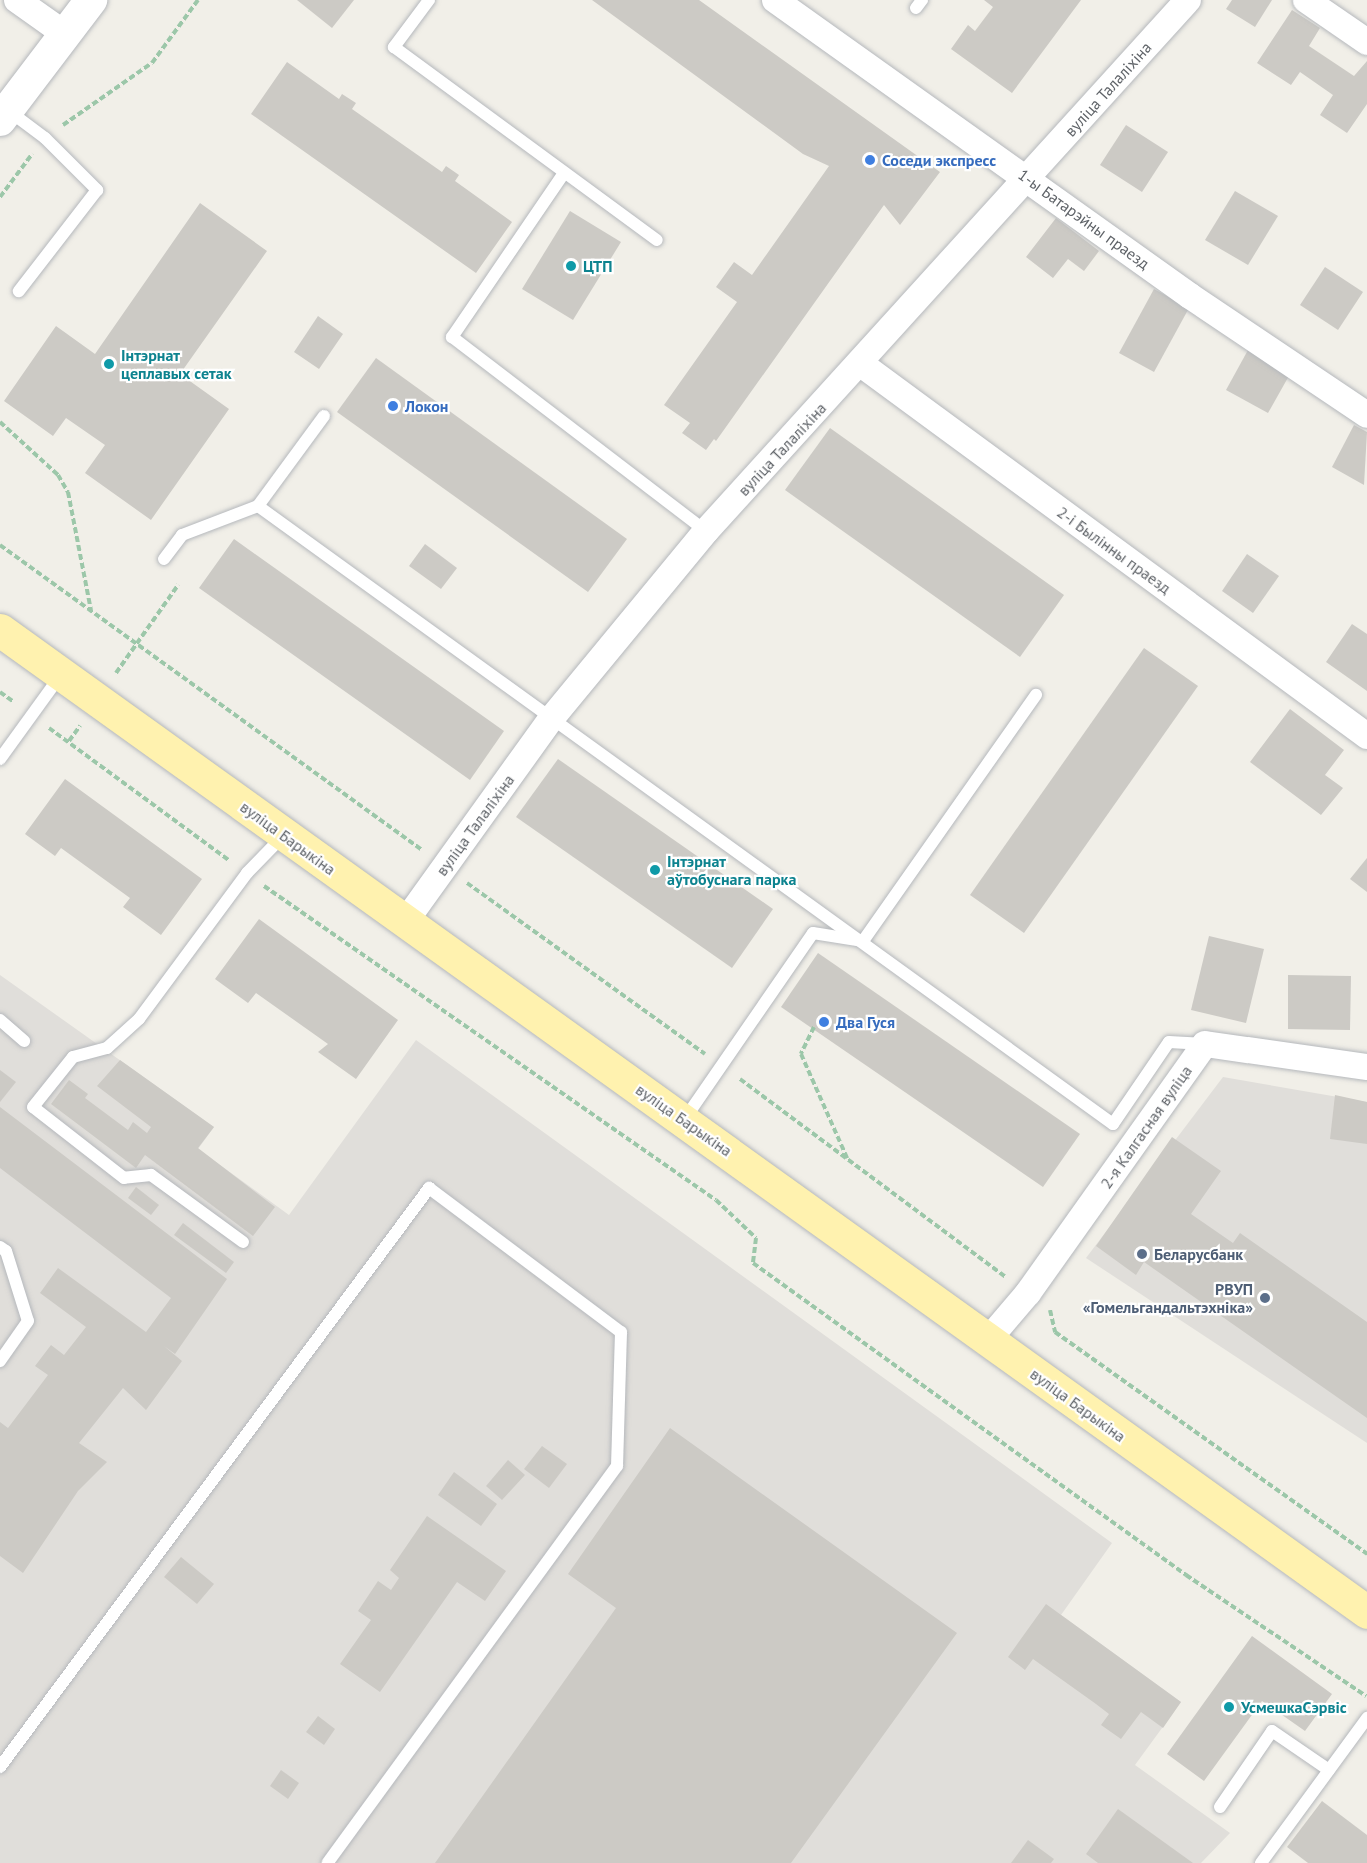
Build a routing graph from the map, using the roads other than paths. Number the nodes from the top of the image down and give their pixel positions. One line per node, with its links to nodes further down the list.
1 (17, 0): 7 (street)
2 (91, 0): 7 (street)
3 (429, 0): 10 (lane)
4 (775, 0): 11 (street, 1-ы Батарэйны праезд)
5 (1188, 0): 11 (street, вуліца Талаліхіна)
6 (1306, 0): 8 (street)
7 (65, 34): 9 (street)
8 (1367, 42)
9 (4, 116): 13 (lane)
10 (564, 173): 12 (lane); 18 (lane)
11 (1029, 179): 14 (street, вуліца Талаліхіна); 15 (street, 1-ы Батарэйны праезд)
12 (657, 240)
13 (19, 291)
14 (861, 364): 18 (street, вуліца Талаліхіна); 24 (street, 2-і Былінны праезд)
15 (1367, 415)
16 (324, 416): 17 (lane)
17 (258, 506): 19 (lane); 23 (lane)
18 (706, 531): 23 (street, вуліца Талаліхіна)
19 (164, 559)
20 (0, 630): 21 (main road, вуліца Барыкіна)
21 (60, 675): 25 (lane); 26 (main road, вуліца Барыкіна)
22 (1036, 695): 28 (lane)
23 (551, 719): 27 (street, вуліца Талаліхіна); 28 (lane)
24 (1367, 736)
25 (0, 759)
26 (284, 835): 27 (main road, вуліца Барыкіна); 34 (lane)
27 (405, 922): 33 (main road, вуліца Барыкіна)
28 (863, 941): 31 (lane); 33 (lane)
29 (0, 1020): 30 (lane)
30 (24, 1041)
31 (1205, 1044): 32 (street); 36 (street, 2-я Калгасная вуліца)
32 (1367, 1067)
33 (684, 1121): 36 (main road, вуліца Барыкіна)
34 (243, 1242)
35 (0, 1247): 37 (lane)
36 (988, 1340): 38 (main road, вуліца Барыкіна)
37 (0, 1361)
38 (1363, 1602)
39 (1367, 1718): 41 (lane)
40 (0, 1767): 43 (lane)
41 (1329, 1770): 42 (lane); 44 (lane)
42 (1220, 1808)
43 (328, 1863)
44 (1261, 1863)

